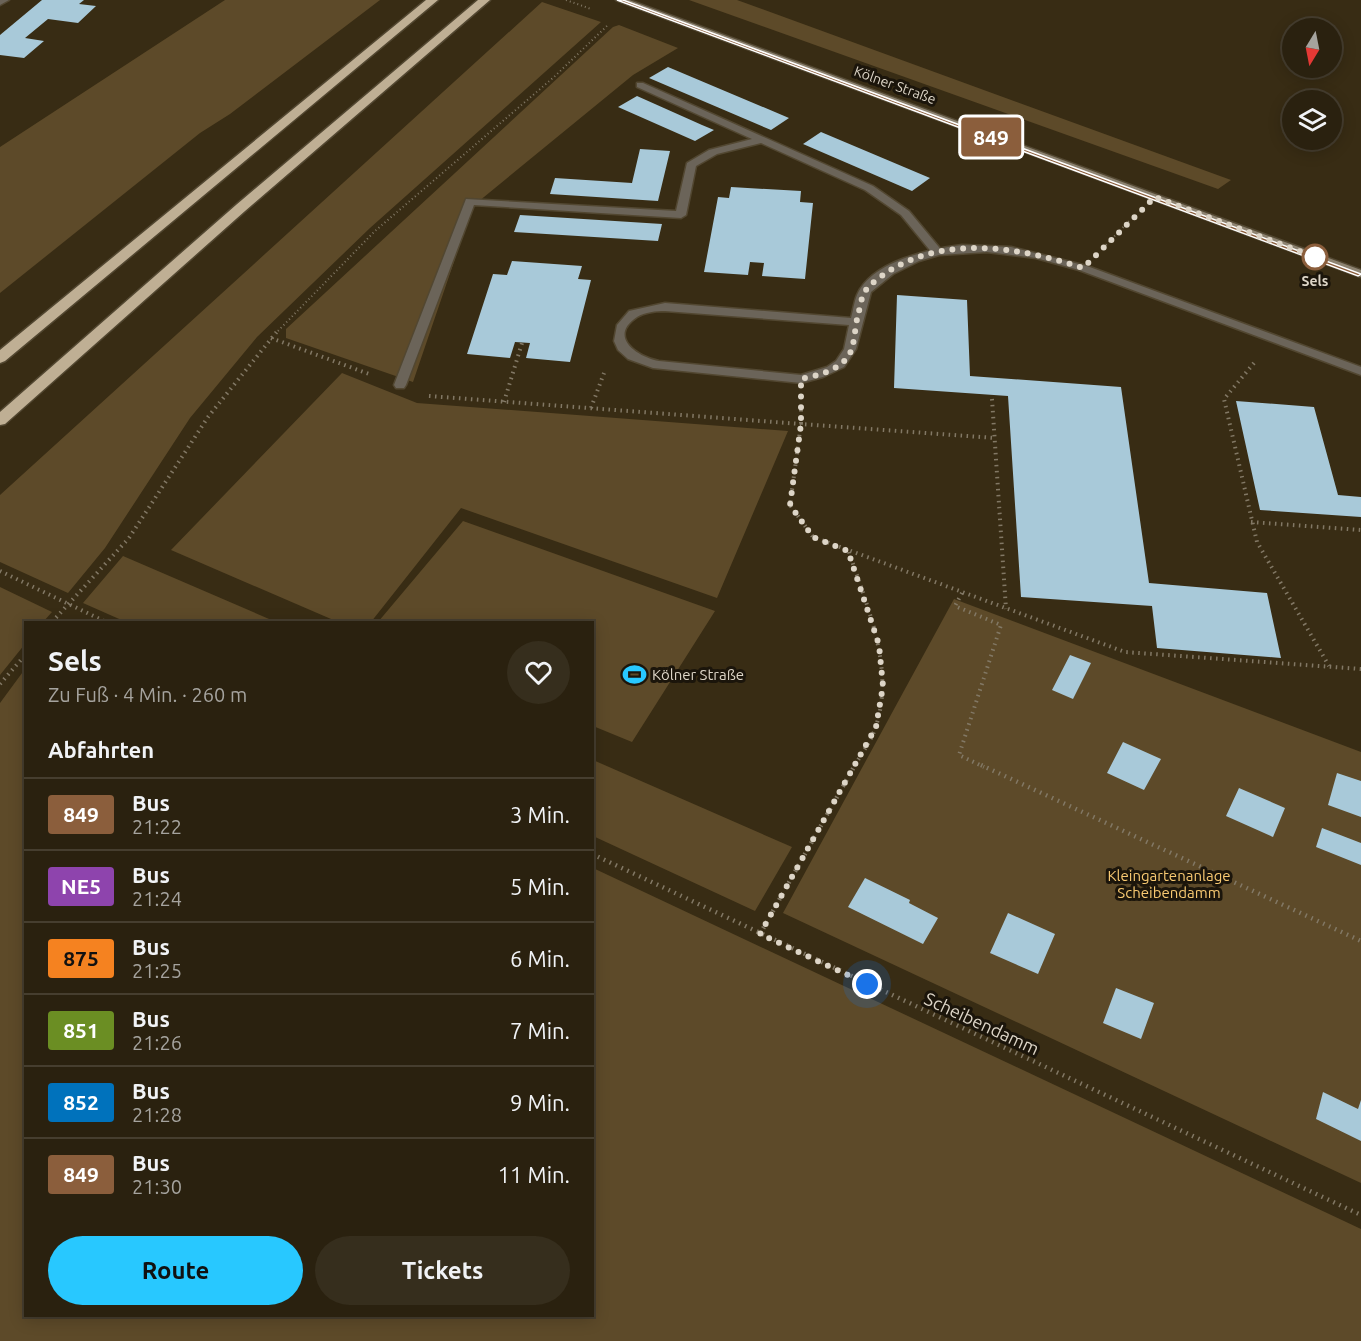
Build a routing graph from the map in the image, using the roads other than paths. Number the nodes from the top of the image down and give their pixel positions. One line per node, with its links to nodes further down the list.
1 (433, 0): 9 (highway)
2 (485, 0): 12 (highway)
3 (621, 0): 7 (main road, Kölner Straße)
4 (640, 85): 5 (street)
5 (763, 140): 6 (street); 11 (street)
6 (937, 252): 8 (street); 10 (street)
7 (1361, 274)
8 (856, 322): 8 (street)
9 (0, 358)
10 (1361, 371)
11 (400, 386)
12 (0, 420)

